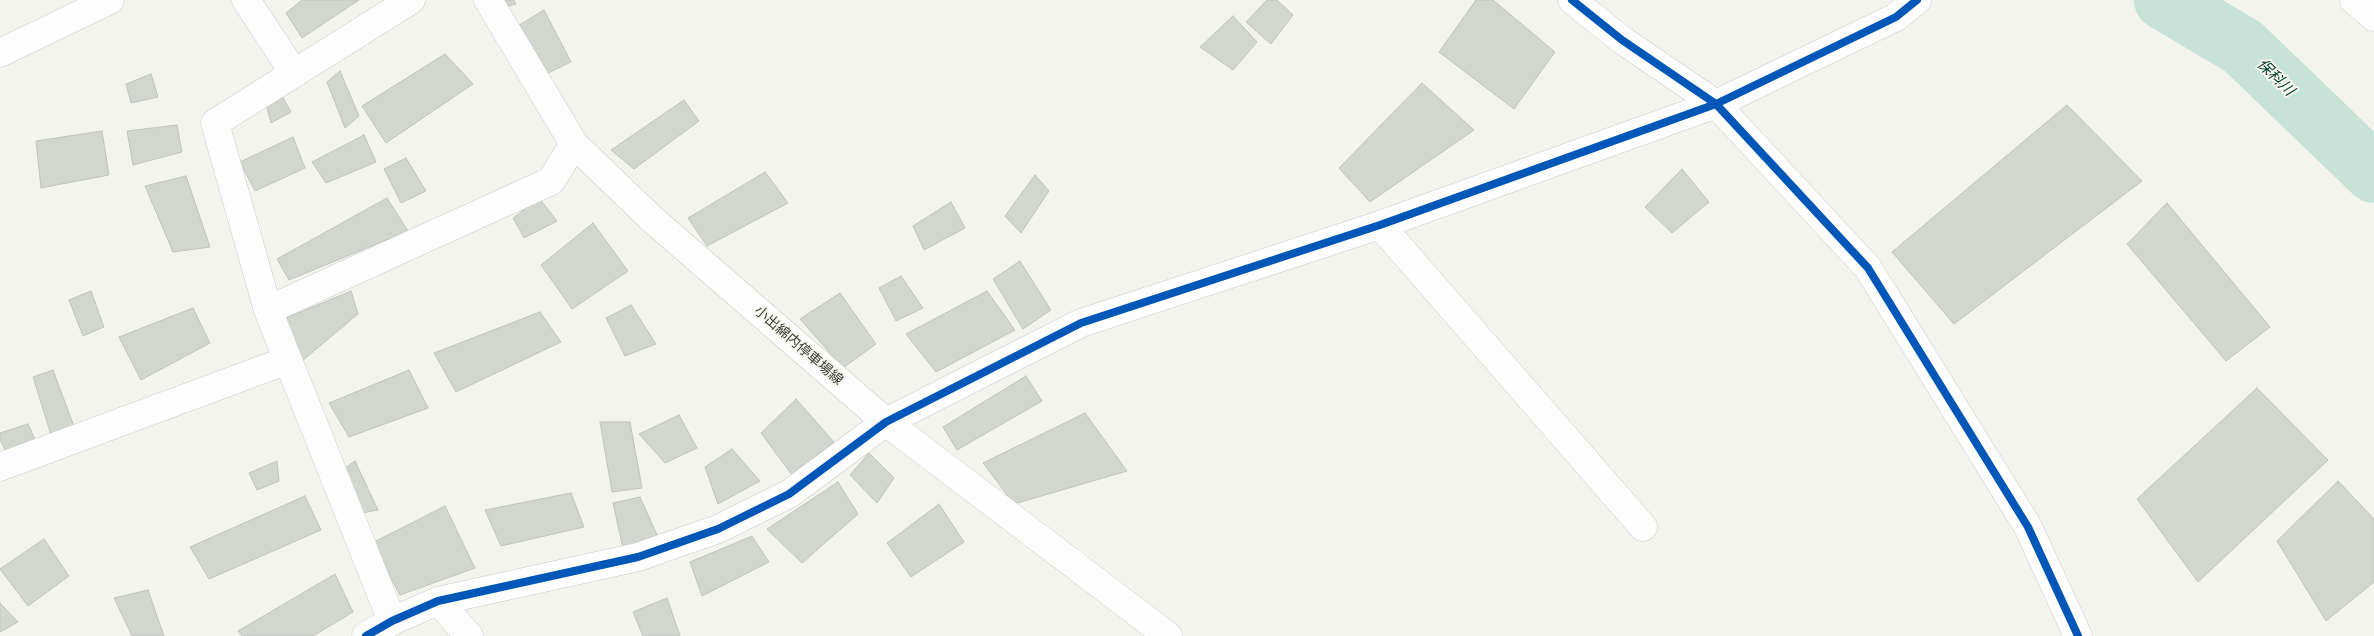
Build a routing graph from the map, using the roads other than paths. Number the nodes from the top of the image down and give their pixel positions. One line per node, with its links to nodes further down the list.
1 (110, 0): 9 (street)
2 (246, 0): 10 (street)
3 (411, 0): 10 (street)
4 (488, 0): 12 (street, 小出綿内停車場線)
5 (1572, 0): 11 (street)
6 (1917, 0): 11 (street)
7 (2354, 0): 8 (street)
8 (2374, 17)
9 (0, 53)
10 (294, 73): 14 (street)
11 (1716, 104): 13 (street); 24 (street)
12 (574, 144): 14 (street); 16 (street, 小出綿内停車場線)
13 (1380, 225): 16 (street); 18 (street)
14 (268, 310): 15 (street)
15 (288, 360): 17 (street); 20 (street)
16 (886, 422): 19 (street); 23 (street, 小出綿内停車場線)
17 (0, 467)
18 (1644, 527)
19 (438, 601): 20 (street); 22 (street)
20 (392, 621): 21 (street)
21 (366, 636)
22 (469, 636)
23 (1168, 636)
24 (2078, 636)

